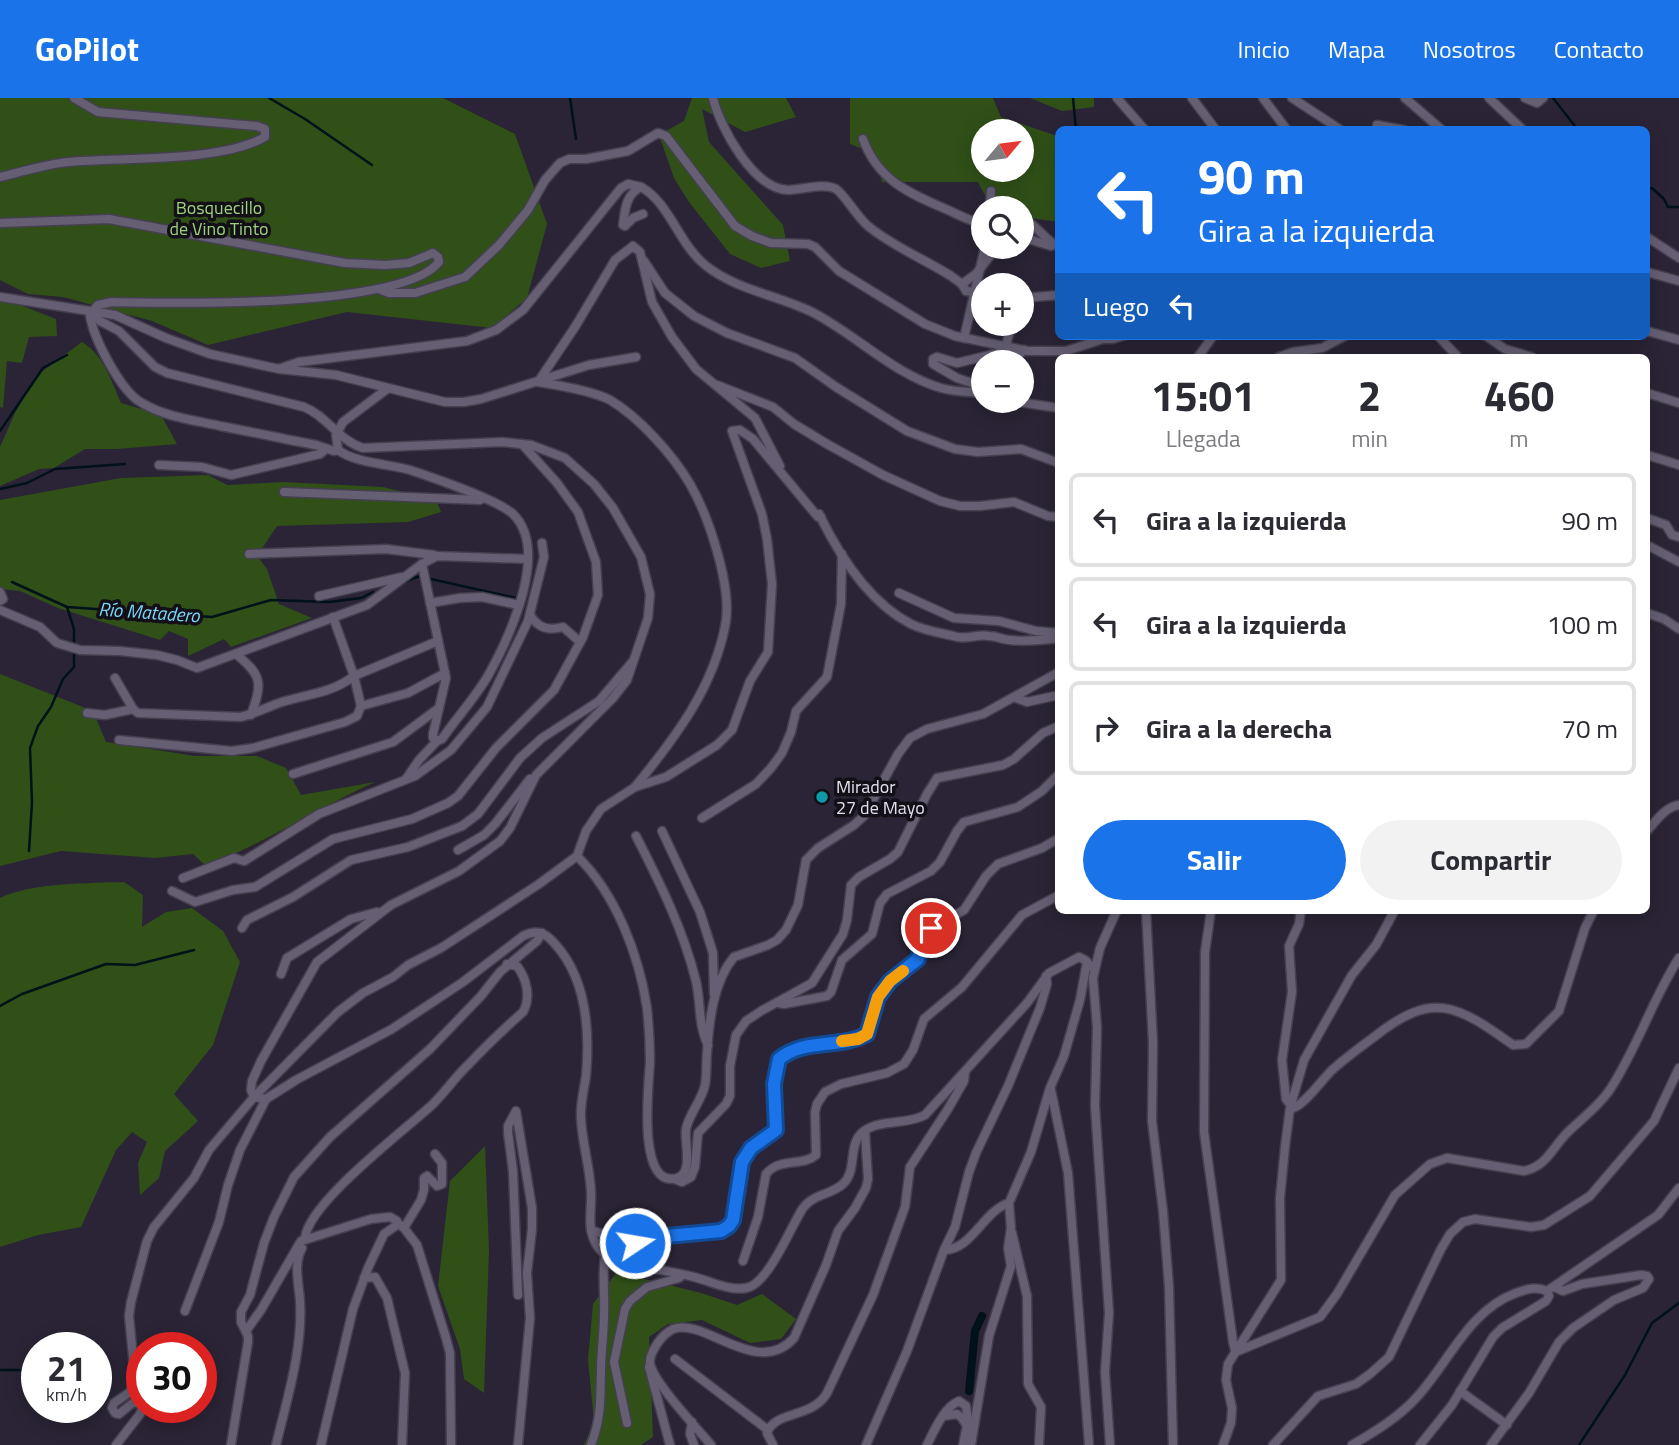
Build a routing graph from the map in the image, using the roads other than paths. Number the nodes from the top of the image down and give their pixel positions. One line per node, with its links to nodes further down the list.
1 (74, 98): 20 (street)
2 (713, 98): 40 (street)
3 (1117, 98): 13 (street)
4 (1192, 98): 14 (street)
5 (1263, 98): 11 (street)
6 (1292, 98): 15 (street)
7 (1405, 98): 17 (street)
8 (1489, 98): 18 (street)
9 (1525, 98): 10 (street)
10 (1543, 98)
11 (1281, 125)
12 (1377, 125): 16 (street)
13 (1142, 126)
14 (1213, 126)
15 (1335, 126)
16 (1382, 126)
17 (1437, 126)
18 (1519, 126)
19 (863, 139): 25 (street)
20 (0, 177)
21 (641, 187): 24 (street); 64 (street); 69 (street)
22 (991, 191): 23 (street)
23 (991, 196)
24 (643, 214)
25 (971, 219)
26 (0, 223): 41 (street)
27 (1034, 225): 30 (street)
28 (1650, 239): 33 (street)
29 (1034, 241): 31 (street)
30 (1055, 245)
31 (1055, 246)
32 (640, 252): 65 (street); 67 (street); 79 (street)
33 (1679, 258)
34 (982, 259): 36 (street)
35 (988, 259): 36 (street)
36 (980, 268): 37 (street); 40 (street)
37 (980, 273)
38 (1650, 273): 39 (street)
39 (1679, 281)
40 (962, 284): 42 (street)
41 (379, 290): 46 (street); 50 (street)
42 (971, 292)
43 (1055, 295): 45 (street)
44 (0, 297): 46 (street)
45 (1034, 297)
46 (92, 312): 64 (street); 74 (street); 76 (street)
47 (971, 317): 50 (street)
48 (1650, 332): 55 (street)
49 (1009, 336): 56 (street)
50 (964, 338): 56 (street)
51 (1100, 340): 58 (street)
52 (1338, 340): 59 (street)
53 (1442, 340): 60 (street)
54 (1492, 340): 61 (street)
55 (1679, 341)
56 (1006, 345): 57 (street)
57 (1020, 350)
58 (1034, 351)
59 (1287, 354)
60 (1455, 354)
61 (1522, 354)
62 (636, 356): 65 (street)
63 (971, 360): 66 (street)
64 (279, 369): 68 (street)
65 (538, 382): 68 (street); 132 (street)
66 (971, 383)
67 (715, 386): 84 (street); 85 (street)
68 (387, 389): 74 (street)
69 (971, 392)
70 (1650, 394): 71 (street)
71 (1679, 402)
72 (1034, 404): 73 (street)
73 (1055, 407)
74 (337, 431): 75 (street); 77 (street)
75 (522, 444): 111 (street); 113 (street)
76 (327, 449): 77 (street); 80 (street)
77 (338, 450): 83 (street)
78 (1650, 456): 81 (street)
79 (1055, 462)
80 (159, 465)
81 (1679, 465)
82 (284, 492): 83 (street)
83 (486, 500): 93 (street)
84 (821, 517): 92 (street); 132 (street)
85 (1055, 517)
86 (1650, 519): 87 (street)
87 (1679, 537)
88 (542, 544): 105 (street)
89 (1650, 547): 94 (street)
90 (249, 554): 91 (street)
91 (437, 555): 93 (street); 95 (street)
92 (842, 555): 109 (street); 134 (street)
93 (527, 559): 102 (street)
94 (1679, 562)
95 (422, 564): 96 (street); 101 (street)
96 (405, 576): 99 (street); 106 (street)
97 (0, 592): 100 (street)
98 (900, 593): 108 (street)
99 (319, 596)
100 (0, 601)
101 (430, 603): 102 (street); 110 (street)
102 (519, 606): 127 (street)
103 (0, 610): 112 (street)
104 (1650, 614): 107 (street)
105 (530, 615): 111 (street); 131 (street)
106 (333, 617): 112 (street); 116 (street)
107 (1679, 629)
108 (1055, 635)
109 (1055, 636)
110 (439, 641): 114 (street); 116 (street)
111 (580, 642): 142 (street)
112 (237, 655): 124 (street)
113 (636, 658): 129 (street); 151 (street)
114 (445, 673): 120 (street); 121 (street)
115 (1055, 674): 119 (street)
116 (354, 676): 120 (street); 124 (street)
117 (115, 678): 122 (street)
118 (1055, 696): 119 (street)
119 (1016, 698): 159 (street)
120 (361, 706): 126 (street)
121 (439, 708): 127 (street); 128 (street)
122 (133, 709): 123 (street); 124 (street)
123 (88, 713)
124 (251, 715)
125 (1055, 728): 160 (street)
126 (118, 740)
127 (437, 741): 131 (street)
128 (293, 774)
129 (536, 775): 139 (street); 144 (street)
130 (1055, 778): 160 (street)
131 (405, 780): 141 (street)
132 (635, 787): 140 (street)
133 (1679, 805): 135 (street)
134 (702, 818)
135 (1650, 827)
136 (662, 831): 159 (street)
137 (636, 836): 161 (street)
138 (1055, 840): 174 (street)
139 (458, 850)
140 (577, 856): 165 (street); 170 (street)
141 (183, 878)
142 (172, 891)
143 (1055, 897): 179 (street)
144 (380, 912): 157 (street); 165 (street)
145 (1115, 914): 156 (street)
146 (1146, 914): 219 (street)
147 (1210, 914): 187 (street)
148 (1300, 914): 167 (street)
149 (1393, 914): 167 (street)
150 (1592, 914): 167 (street)
151 (242, 928)
152 (542, 933): 155 (street); 166 (street); 174 (street)
153 (1679, 958): 187 (street)
154 (1087, 962): 156 (street); 158 (street); 164 (street)
155 (507, 964): 176 (street); 185 (street)
156 (1094, 969): 218 (street)
157 (281, 974)
158 (1046, 976): 163 (street); 177 (street)
159 (715, 1000): 161 (street)
160 (777, 1002): 170 (street)
161 (708, 1045): 170 (street)
162 (1679, 1068): 221 (street)
163 (965, 1072): 168 (street); 199 (street)
164 (1050, 1088): 172 (street); 217 (street)
165 (254, 1097): 166 (street); 186 (street)
166 (266, 1099): 184 (street)
167 (1290, 1108): 187 (street)
168 (865, 1131): 180 (street); 189 (street)
169 (435, 1154): 173 (street)
170 (676, 1179)
171 (1679, 1188): 182 (street)
172 (1009, 1203): 175 (street); 177 (street)
173 (401, 1226): 176 (street); 181 (street); 205 (street)
174 (591, 1230): 178 (street)
175 (1011, 1233): 215 (street); 216 (street)
176 (307, 1238): 185 (street); 202 (street)
177 (944, 1250): 212 (street)
178 (605, 1255): 180 (street); 207 (street)
179 (743, 1261)
180 (681, 1275): 196 (street)
181 (364, 1278): 203 (street); 204 (street)
182 (1550, 1289): 190 (street); 197 (street); 222 (street)
183 (518, 1295): 206 (street)
184 (185, 1311)
185 (246, 1331): 201 (street)
186 (131, 1332)
187 (1236, 1350): 220 (street)
188 (675, 1359): 199 (street)
189 (650, 1364): 194 (street); 208 (street)
190 (1460, 1391): 197 (street); 223 (street)
191 (126, 1395): 192 (street)
192 (126, 1409)
193 (943, 1416): 198 (street); 198 (street); 213 (street)
194 (692, 1422): 209 (street); 210 (street)
195 (133, 1423): 200 (street)
196 (627, 1423)
197 (1507, 1424): 224 (street)
198 (967, 1426): 214 (street)
199 (768, 1430): 211 (street)
200 (117, 1445)
201 (231, 1445)
202 (276, 1445)
203 (321, 1445)
204 (402, 1445)
205 (452, 1445)
206 (518, 1445)
207 (591, 1445)
208 (670, 1445)
209 (694, 1445)
210 (710, 1445)
211 (773, 1445)
212 (866, 1445)
213 (927, 1445)
214 (963, 1445)
215 (971, 1445)
216 (1039, 1445)
217 (1089, 1445)
218 (1110, 1445)
219 (1173, 1445)
220 (1223, 1445)
221 (1273, 1445)
222 (1352, 1445)
223 (1420, 1445)
224 (1491, 1445)

